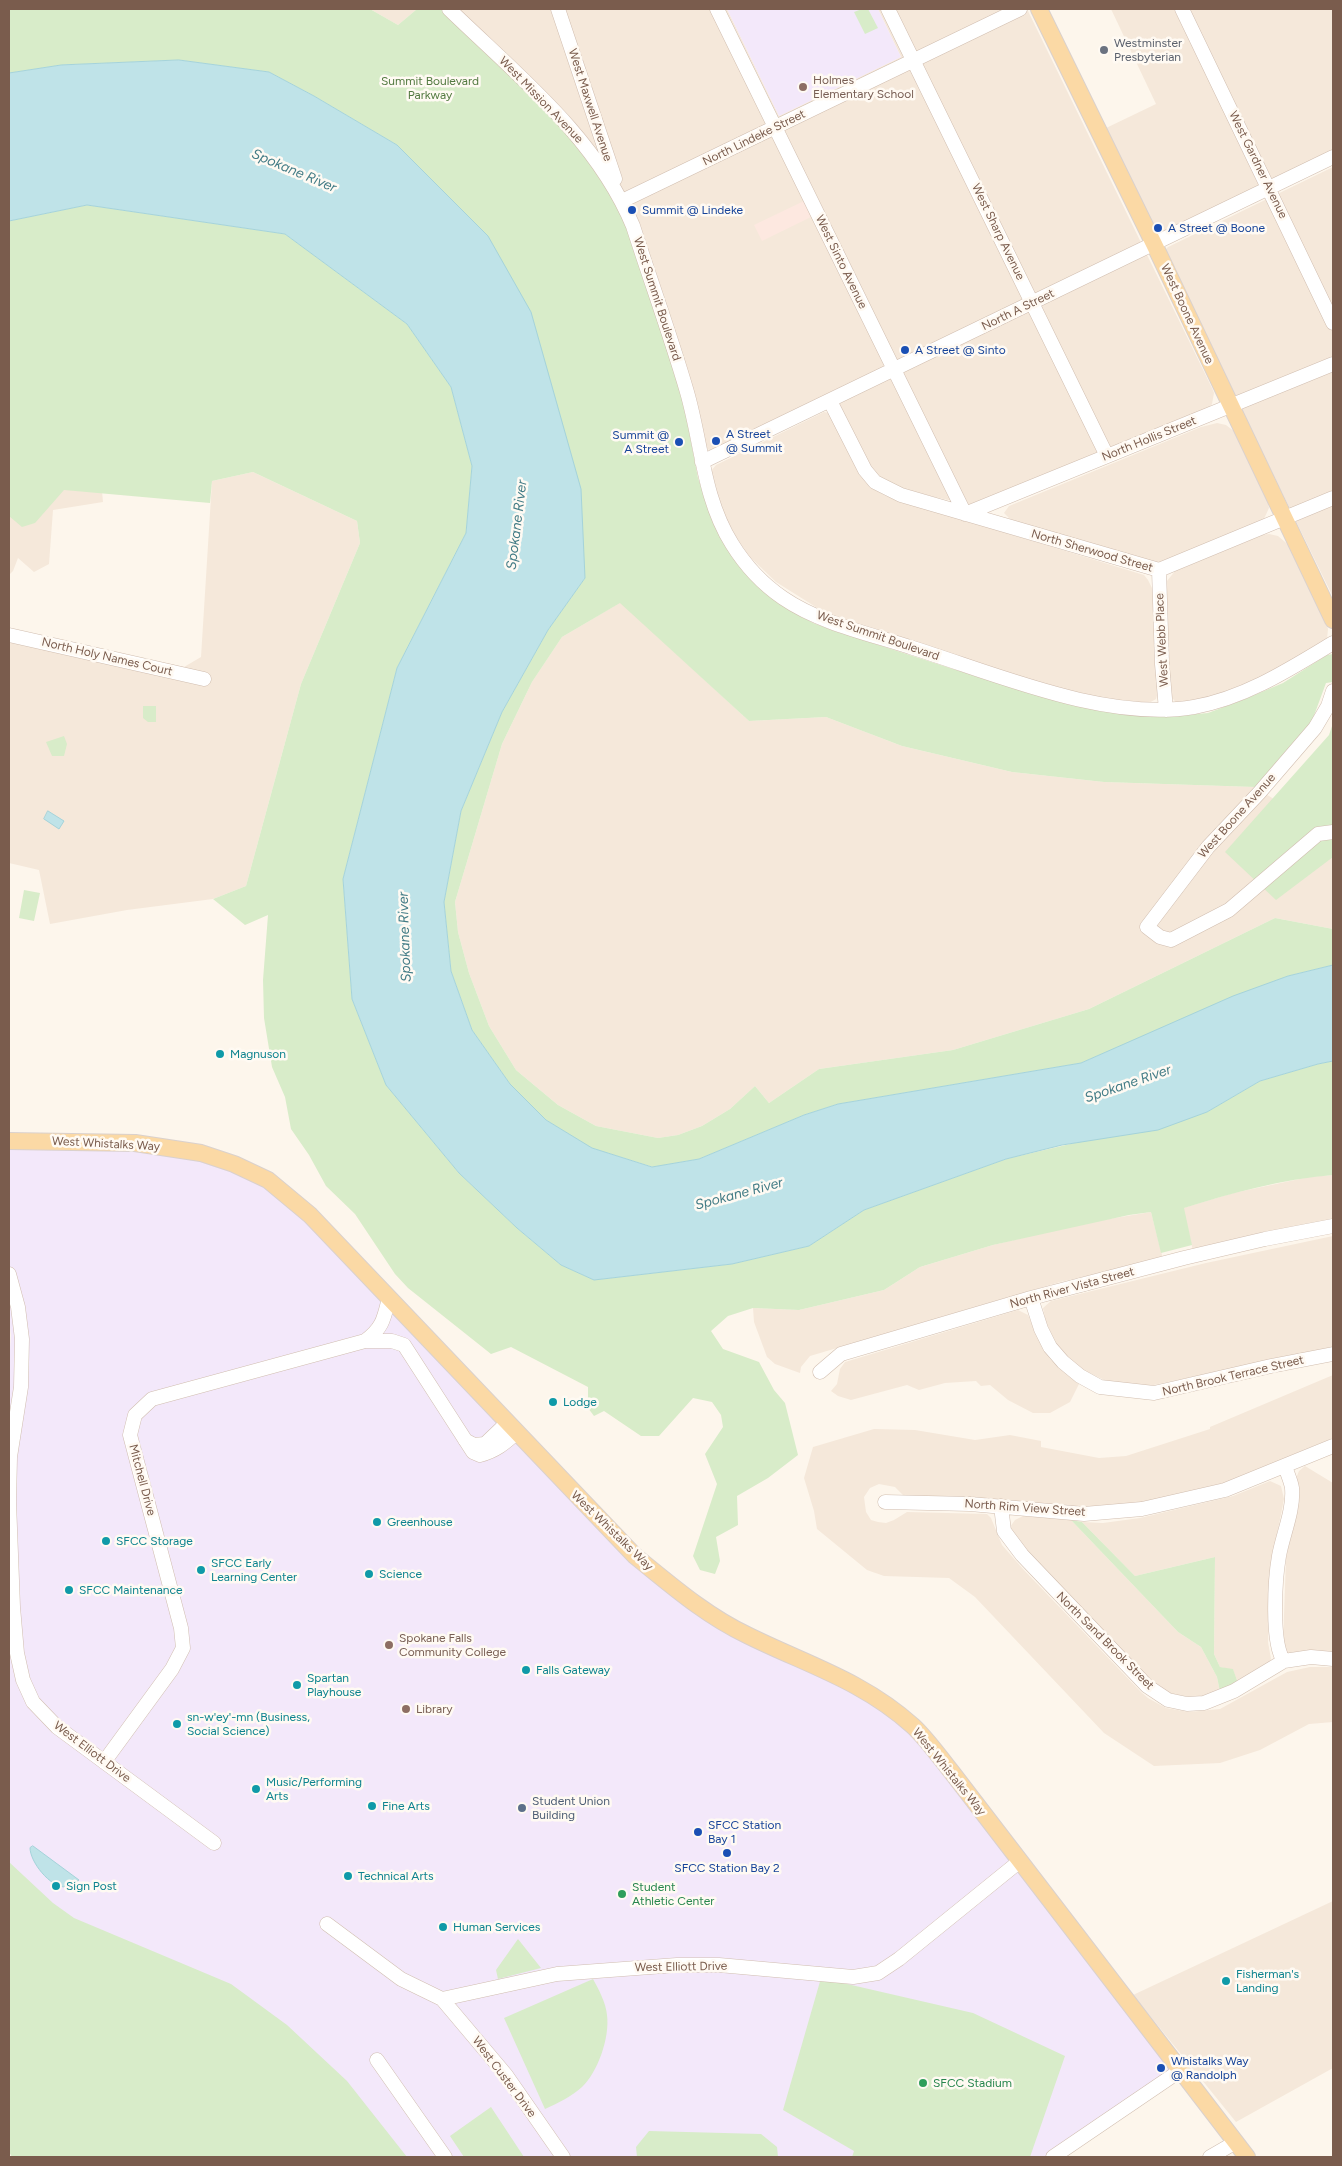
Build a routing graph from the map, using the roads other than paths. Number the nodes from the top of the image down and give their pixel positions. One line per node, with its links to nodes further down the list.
1 (449, 9): 12 (street, West Mission Avenue)
2 (558, 9): 12 (street, West Maxwell Avenue)
3 (718, 9): 9 (street, West Sinto Avenue)
4 (888, 9): 8 (street, West Sharp Avenue)
5 (1020, 9): 8 (street, North Lindeke Street)
6 (1039, 9): 13 (main road, West Boone Avenue)
7 (1182, 9): 11 (street, West Gardner Avenue)
8 (913, 60): 9 (street, North Lindeke Street); 14 (street, West Sharp Avenue)
9 (776, 128): 12 (street, North Lindeke Street); 17 (street, West Sinto Avenue)
10 (1333, 157): 11 (street, North A Street)
11 (1269, 188): 13 (street, North A Street); 15 (street, West Gardner Avenue)
12 (622, 201): 21 (street, West Summit Boulevard)
13 (1154, 244): 14 (street, North A Street); 19 (main road, West Boone Avenue)
14 (1033, 302): 17 (street, North A Street); 20 (street, West Sharp Avenue)
15 (1333, 322)
16 (1333, 364): 19 (street, North Hollis Street)
17 (895, 370): 18 (street, North A Street); 23 (street, West Sinto Avenue)
18 (830, 401): 21 (street, North A Street); 23 (street, North Sherwood Street)
19 (1231, 406): 20 (street, North Hollis Street); 24 (main road, West Boone Avenue)
20 (1107, 456): 23 (street, North Hollis Street)
21 (702, 462): 31 (street, West Summit Boulevard)
22 (1333, 498): 24 (street, North Sherwood Street)
23 (966, 514): 25 (street, North Sherwood Street)
24 (1285, 518): 25 (street, North Sherwood Street); 26 (main road, West Boone Avenue)
25 (1159, 570): 31 (street, West Webb Place)
26 (1333, 620)
27 (9, 635): 29 (street, North Holy Names Court)
28 (1333, 643): 31 (street, West Summit Boulevard)
29 (204, 679)
30 (1333, 691): 32 (street, West Boone Avenue)
31 (1166, 710)
32 (1333, 832)
33 (9, 1141): 36 (main road, West Whistalks Way)
34 (1333, 1226): 37 (street, North River Vista Street)
35 (9, 1274): 48 (street, West Elliott Drive)
36 (389, 1298): 38 (street); 41 (main road, West Whistalks Way)
37 (1031, 1298): 39 (street, North Brook Terrace Street); 40 (street, North River Vista Street)
38 (365, 1341): 41 (street, Mitchell Drive); 48 (street, Mitchell Drive)
39 (1333, 1354)
40 (820, 1372)
41 (511, 1428): 50 (main road, West Whistalks Way)
42 (1333, 1446): 43 (street, North Rim View Street)
43 (1285, 1466): 45 (street, North Rim View Street); 47 (street)
44 (885, 1502): 45 (street, North Rim View Street)
45 (1001, 1506): 47 (street, North Sand Brook Street)
46 (1333, 1659): 47 (street, North Sand Brook Street)
47 (1284, 1661)
48 (104, 1762): 49 (street, West Elliott Drive)
49 (214, 1842)
50 (1020, 1861): 52 (street, West Elliott Drive); 54 (main road, West Whistalks Way)
51 (327, 1924): 52 (street)
52 (442, 1999): 57 (street, West Custer Drive)
53 (378, 2060): 56 (street)
54 (1181, 2070): 55 (main road, West Whistalks Way); 58 (street)
55 (1236, 2142): 59 (street); 60 (main road, West Whistalks Way)
56 (445, 2157)
57 (563, 2157)
58 (1053, 2157)
59 (1210, 2157)
60 (1247, 2157)

